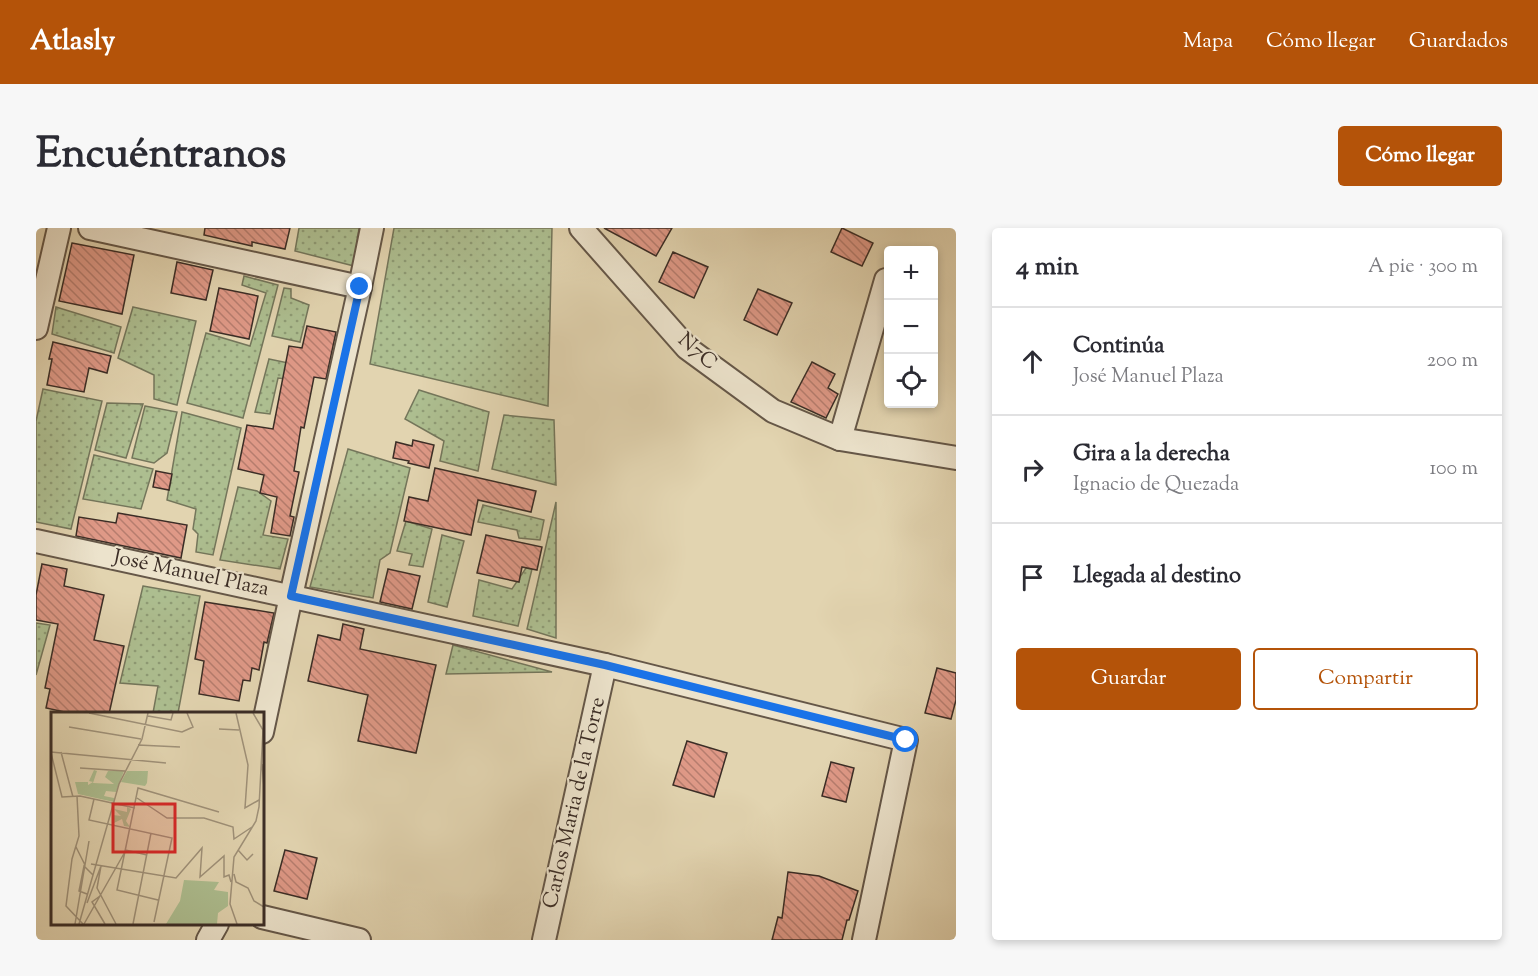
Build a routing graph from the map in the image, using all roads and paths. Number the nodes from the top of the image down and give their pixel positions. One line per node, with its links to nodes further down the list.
1 (59, 228): 7 (street)
2 (90, 228): 5 (street)
3 (372, 228): 5 (street)
4 (581, 228): 8 (street, N7C)
5 (360, 287): 11 (street)
6 (884, 287): 8 (street)
7 (36, 328)
8 (840, 439): 9 (street, N7C)
9 (956, 458)
10 (36, 541): 11 (street, José Manuel Plaza)
11 (291, 596): 12 (street, José Manuel Plaza); 13 (street)
12 (605, 665): 20 (street, Carlos Maria de la Torre); 21 (street, José Manuel Plaza)
13 (264, 723)
14 (264, 917): 19 (street)
15 (216, 925): 17 (street)
16 (223, 925): 18 (street)
17 (208, 940)
18 (219, 940)
19 (359, 940)
20 (544, 940)
21 (864, 940)

